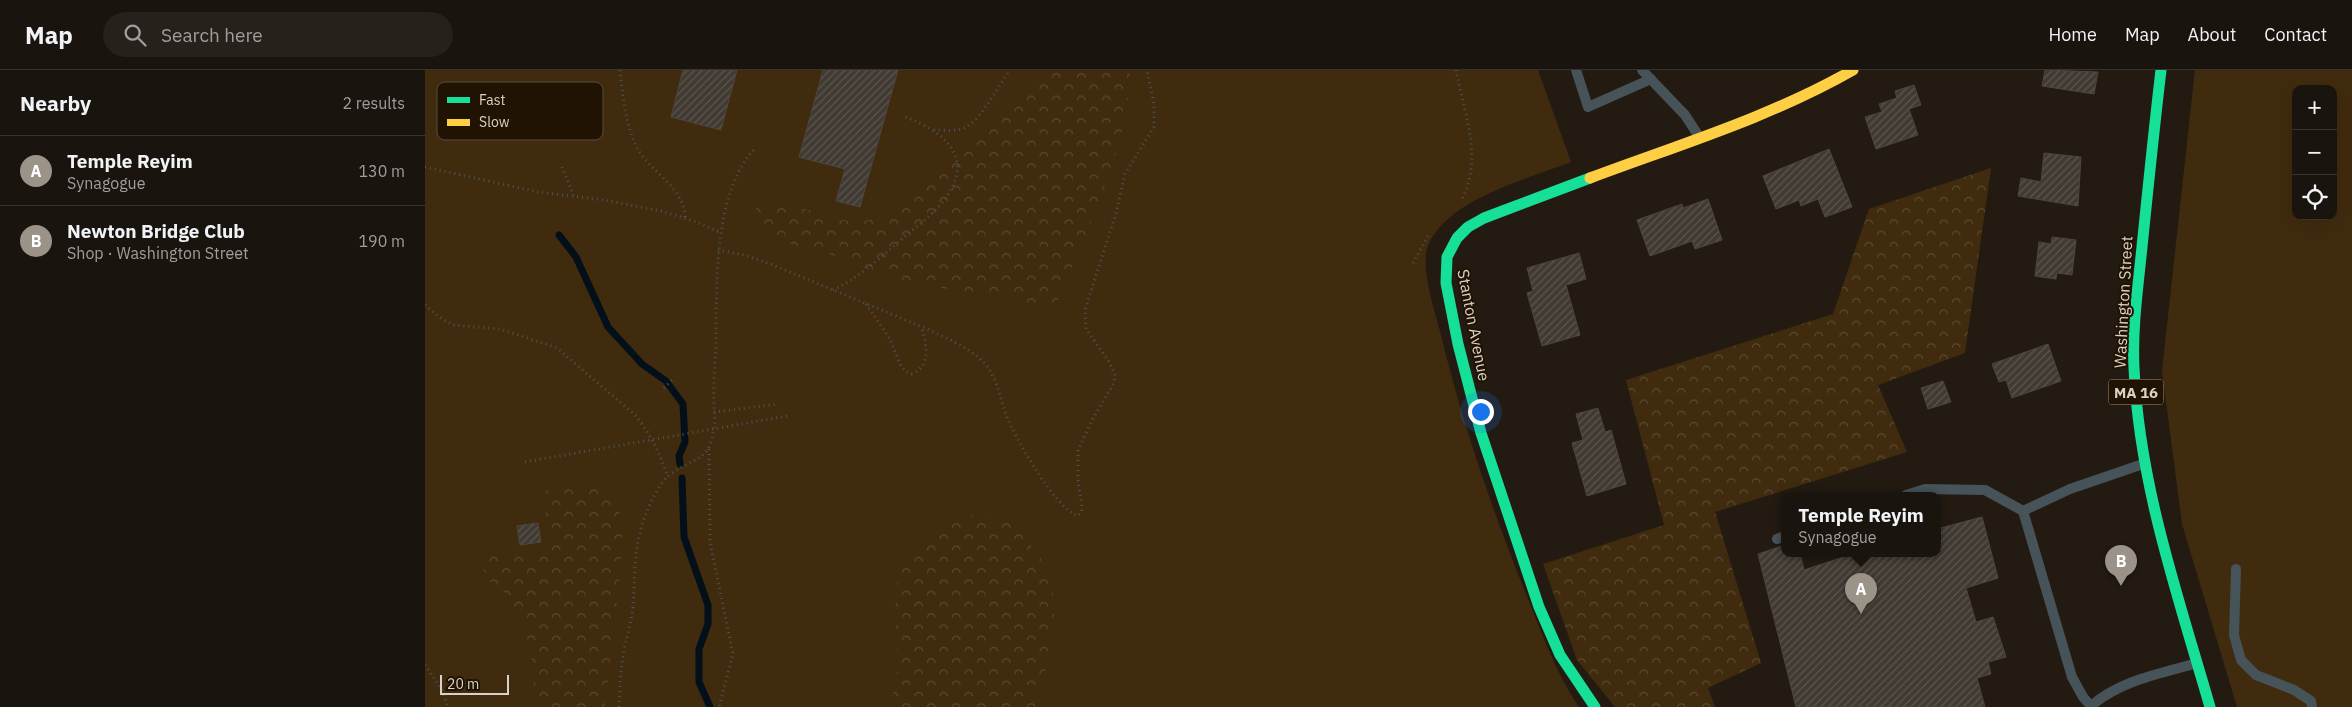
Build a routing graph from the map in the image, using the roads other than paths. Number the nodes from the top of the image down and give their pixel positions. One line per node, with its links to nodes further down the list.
1 (1576, 70): 5 (lane)
2 (1642, 70): 5 (lane)
3 (1853, 70): 6 (street, Stanton Avenue)
4 (2161, 70): 7 (street, Washington Street / MA 16)
5 (1651, 80): 6 (lane)
6 (1699, 138): 13 (street, Stanton Avenue)
7 (2144, 463): 9 (lane); 11 (street, Washington Street / MA 16)
8 (1916, 492): 9 (lane)
9 (2023, 511): 12 (lane)
10 (2236, 569): 15 (lane)
11 (2198, 663): 12 (lane); 14 (street, Washington Street / MA 16)
12 (2090, 706)
13 (1595, 707)
14 (2210, 707)
15 (2313, 707)

